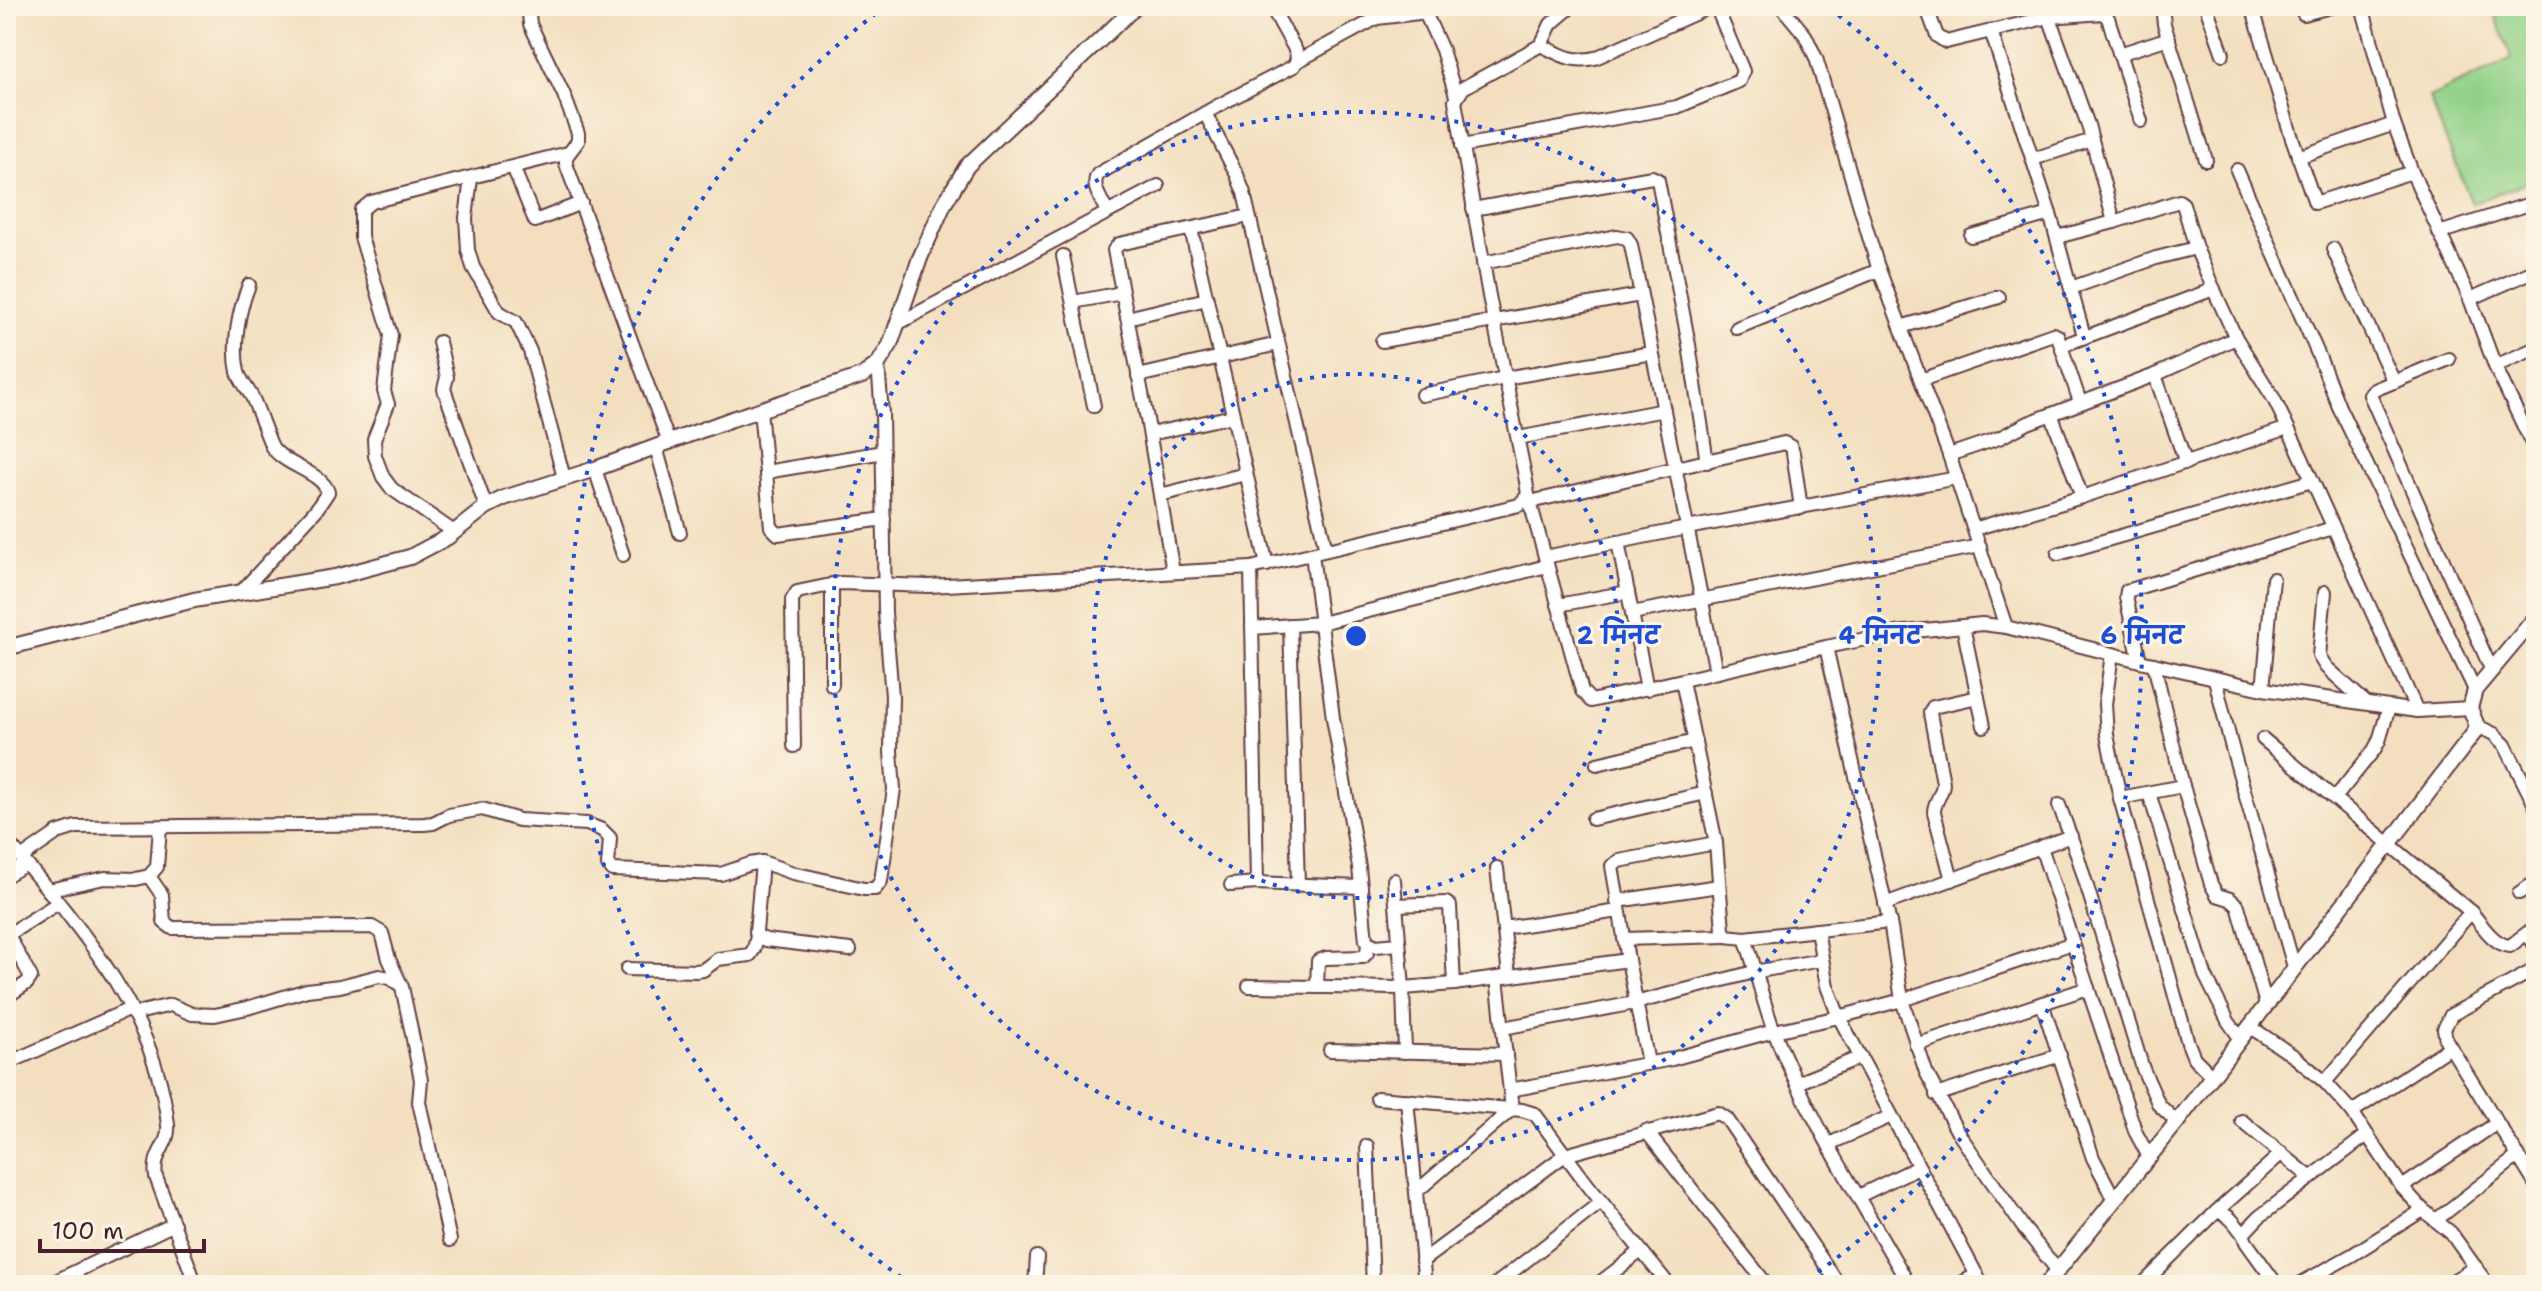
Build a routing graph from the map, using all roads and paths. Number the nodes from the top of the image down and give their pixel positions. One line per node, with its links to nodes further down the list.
1 (532, 6): 28 (street)
2 (1136, 6): 65 (street)
3 (1271, 6): 21 (street)
4 (1572, 6): 18 (street)
5 (1714, 6): 18 (street); 27 (street)
6 (1781, 6): 52 (street)
7 (1926, 6): 16 (street)
8 (2162, 6): 17 (street)
9 (2206, 6): 20 (street)
10 (2252, 6): 29 (street)
11 (2299, 6): 12 (street)
12 (2334, 6)
13 (2363, 6): 25 (street)
14 (1426, 8): 21 (street); 22 (street)
15 (2049, 17): 16 (street); 19 (street); 26 (street)
16 (1991, 31): 30 (street)
17 (2169, 38): 19 (street); 31 (street)
18 (1541, 45): 22 (street)
19 (2119, 54): 24 (street)
20 (2223, 54)
21 (1296, 62): 23 (street)
22 (1456, 96): 27 (street)
23 (1205, 113): 40 (street); 42 (street)
24 (2141, 121)
25 (2394, 124): 29 (street); 34 (street)
26 (2092, 140): 30 (street); 43 (street)
27 (1462, 146): 39 (street)
28 (568, 153): 32 (street); 38 (street)
29 (2298, 157): 34 (street)
30 (2033, 159): 41 (street)
31 (2206, 160)
32 (513, 167): 35 (street); 38 (street)
33 (2237, 170): 157 (street)
34 (2412, 172): 45 (street)
35 (471, 178): 106 (street); 118 (street)
36 (1158, 186): 40 (street)
37 (2536, 202): 45 (street)
38 (581, 203): 96 (street)
39 (1473, 209): 51 (street); 100 (street)
40 (1107, 212): 65 (street)
41 (2050, 214): 46 (street); 47 (street)
42 (1249, 216): 44 (street); 72 (street)
43 (2114, 222): 47 (street); 48 (street)
44 (1191, 229): 57 (street); 60 (street)
45 (2439, 233): 61 (street)
46 (1971, 236)
47 (2057, 237): 55 (street)
48 (2196, 248): 55 (street); 56 (street)
49 (2333, 249): 84 (street)
50 (1063, 256): 62 (street)
51 (1483, 263): 58 (street); 64 (street)
52 (1879, 270): 66 (street); 67 (street)
53 (2536, 270): 61 (street)
54 (249, 285): 133 (street)
55 (2071, 288): 68 (street)
56 (2214, 289): 68 (street); 69 (street)
57 (1122, 293): 62 (street); 63 (street)
58 (1640, 295): 64 (street); 75 (street)
59 (1999, 297): 66 (street)
60 (1207, 299): 63 (street); 76 (street)
61 (2470, 299): 79 (street)
62 (1073, 302): 87 (street)
63 (1127, 318): 81 (street)
64 (1494, 322): 70 (street); 82 (street)
65 (897, 324): 78 (street)
66 (1901, 327): 83 (street)
67 (1737, 328)
68 (2084, 336): 73 (street)
69 (2236, 338): 80 (street); 93 (street)
70 (1382, 341)
71 (439, 342): 112 (street)
72 (1278, 344): 76 (street); 122 (street)
73 (2061, 346): 83 (street); 86 (street)
74 (2536, 348): 79 (street)
75 (1652, 353): 82 (street); 89 (street)
76 (1220, 358): 81 (street); 90 (street)
77 (2449, 359): 84 (street)
78 (878, 364): 88 (street); 97 (street)
79 (2495, 366): 92 (street)
80 (2155, 375): 86 (street); 101 (street)
81 (1138, 376): 94 (street)
82 (1505, 378): 85 (street); 95 (street)
83 (1921, 380): 99 (street)
84 (2394, 382): 150 (street)
85 (1422, 395)
86 (2080, 402): 91 (street)
87 (1094, 406)
88 (760, 409): 96 (street); 104 (street)
89 (1664, 410): 95 (street); 103 (street)
90 (1233, 416): 94 (street); 105 (street)
91 (2052, 416): 99 (street); 110 (street)
92 (2531, 427): 98 (street)
93 (2288, 428): 101 (street); 108 (street)
94 (1150, 434): 109 (street)
95 (1518, 438): 111 (street)
96 (663, 445): 102 (street); 119 (street)
97 (883, 452): 104 (street); 114 (street)
98 (2536, 452)
99 (1949, 455): 107 (street)
100 (1707, 462): 103 (street); 113 (street)
101 (2186, 463): 110 (street)
102 (595, 469): 106 (street); 125 (street)
103 (1676, 470): 111 (street); 115 (street)
104 (766, 472): 114 (street)
105 (1246, 474): 109 (street); 127 (street)
106 (564, 478): 112 (street)
107 (1957, 478): 113 (street); 117 (street)
108 (2312, 481): 116 (street); 124 (street)
109 (1160, 495): 129 (street)
110 (2082, 497): 117 (street)
111 (1529, 499): 122 (street); 126 (street)
112 (486, 507): 118 (street)
113 (1801, 508): 115 (street)
114 (884, 519): 132 (street)
115 (1687, 528): 120 (street); 136 (street)
116 (2333, 528): 148 (street); 162 (street)
117 (1974, 529): 121 (street)
118 (454, 532): 133 (street)
119 (680, 533)
120 (1618, 542): 126 (street); 134 (street)
121 (1980, 546): 136 (street); 143 (street)
122 (1326, 550): 123 (street)
123 (1312, 554): 127 (street); 140 (street)
124 (2058, 554)
125 (623, 555)
126 (1546, 562): 137 (street); 140 (street)
127 (1267, 565): 128 (street)
128 (1251, 568): 129 (street); 144 (street)
129 (1173, 572): 132 (street)
130 (2273, 579): 156 (street)
131 (832, 584): 132 (street); 154 (street); 167 (street)
132 (885, 585): 184 (street)
133 (242, 591): 146 (street)
134 (1628, 592): 137 (street); 138 (street)
135 (2325, 592): 159 (street)
136 (1701, 600): 138 (street); 151 (street)
137 (1558, 605): 155 (street)
138 (1632, 613): 155 (street)
139 (2536, 617): 150 (street)
140 (1321, 623): 141 (street); 195 (street)
141 (1290, 625): 144 (street); 192 (street)
142 (1963, 626): 143 (street); 145 (street); 158 (street)
143 (2006, 627): 147 (street)
144 (1252, 628): 191 (street)
145 (1826, 647): 151 (street); 199 (street)
146 (6, 648)
147 (2112, 654): 148 (street); 172 (street)
148 (2140, 661): 149 (street)
149 (2154, 664): 152 (street); 169 (street)
150 (2492, 671): 157 (street)
151 (1716, 672): 153 (street)
152 (2215, 679): 156 (street); 219 (street)
153 (1682, 681): 155 (street); 166 (street)
154 (832, 685)
155 (1647, 689)
156 (2263, 689): 159 (street)
157 (2475, 690): 161 (street)
158 (1978, 697): 163 (street); 189 (street)
159 (2366, 703): 160 (street)
160 (2389, 707): 162 (street); 173 (street)
161 (2470, 708): 162 (street); 164 (street)
162 (2417, 711)
163 (1984, 726)
164 (2477, 726): 175 (street); 181 (street)
165 (2263, 739): 173 (street)
166 (1695, 741): 168 (street); 170 (street)
167 (794, 746)
168 (1597, 764)
169 (2183, 786): 171 (street); 234 (street)
170 (1706, 793): 176 (street); 180 (street)
171 (2149, 793): 172 (street); 239 (street)
172 (2120, 798): 249 (street)
173 (2335, 798): 181 (street)
174 (2059, 805): 178 (street)
175 (2536, 807)
176 (1593, 819)
177 (160, 827): 183 (street); 184 (street); 187 (street)
178 (2071, 836): 182 (street); 260 (street)
179 (6, 840): 183 (street)
180 (1716, 843): 194 (street); 201 (street)
181 (2390, 843): 202 (street); 219 (street)
182 (2041, 847): 189 (street); 213 (street)
183 (23, 861): 186 (street); 196 (street)
184 (762, 862): 208 (street)
185 (1497, 868): 204 (street)
186 (6, 876)
187 (149, 876): 196 (street); 226 (street)
188 (1394, 880): 200 (street)
189 (1952, 880): 199 (street)
190 (2536, 882): 197 (street)
191 (1257, 883): 192 (street); 193 (street)
192 (1298, 884): 195 (street)
193 (1231, 885)
194 (1719, 886): 201 (street); 209 (street)
195 (1361, 887): 212 (street)
196 (48, 890): 198 (street)
197 (2519, 893)
198 (58, 903): 207 (street); 235 (street)
199 (1885, 904): 203 (street)
200 (1396, 905): 214 (street); 224 (street)
201 (1618, 906): 204 (street); 211 (street)
202 (2471, 912): 206 (street); 250 (street)
203 (1890, 922): 205 (street); 231 (street)
204 (1504, 928): 223 (street)
205 (1817, 930): 210 (street); 218 (street)
206 (2531, 930): 215 (street)
207 (7, 936): 230 (street)
208 (757, 936): 216 (street); 220 (street)
209 (1726, 936): 210 (street); 211 (street)
210 (1745, 938): 222 (street)
211 (1624, 939): 217 (street)
212 (1368, 943): 214 (street); 227 (street)
213 (2073, 943): 229 (street); 231 (street)
214 (1398, 944): 228 (street)
215 (2536, 947)
216 (850, 950)
217 (1628, 960): 223 (street); 232 (street)
218 (1821, 960): 222 (street); 236 (street)
219 (2294, 967): 234 (street)
220 (627, 969)
221 (2536, 969): 241 (street)
222 (1754, 972): 232 (street); 238 (street)
223 (1503, 977): 224 (street); 237 (street)
224 (1454, 984): 228 (street)
225 (1249, 986): 227 (street)
226 (402, 987): 235 (street); 283 (street)
227 (1317, 987): 228 (street)
228 (1403, 988): 243 (street)
229 (2088, 988): 233 (street); 269 (street)
230 (6, 997)
231 (1902, 1000): 236 (street); 240 (street)
232 (1635, 1003): 237 (street); 247 (street)
233 (2042, 1003): 240 (street); 245 (street)
234 (2266, 1004): 239 (street)
235 (132, 1011): 248 (street); 281 (street)
236 (1839, 1017): 238 (street); 246 (street)
237 (1503, 1028): 244 (street)
238 (1774, 1031): 247 (street); 251 (street)
239 (2244, 1032): 249 (street); 250 (street)
240 (1916, 1045): 253 (street)
241 (2450, 1047): 257 (street); 261 (street)
242 (1330, 1050): 243 (street)
243 (1405, 1052): 244 (street)
244 (1506, 1054): 252 (street)
245 (2060, 1055): 253 (street); 276 (street)
246 (1861, 1057): 251 (street); 258 (street)
247 (1648, 1063): 252 (street)
248 (6, 1064)
249 (2212, 1076): 260 (street)
250 (2325, 1082): 257 (street)
251 (1797, 1083): 264 (street)
252 (1510, 1090): 256 (street)
253 (1936, 1095): 288 (street)
254 (1377, 1098): 255 (street)
255 (1407, 1100): 256 (street); 274 (street)
256 (1512, 1109): 267 (street); 274 (street)
257 (2352, 1112): 263 (street)
258 (1891, 1116): 264 (street); 270 (street)
259 (2242, 1121): 266 (street)
260 (2177, 1122): 269 (street)
261 (2497, 1123): 268 (street); 273 (street)
262 (1646, 1131): 267 (street); 298 (street); 299 (street)
263 (2367, 1135): 271 (street); 273 (street)
264 (1829, 1144): 275 (street)
265 (1367, 1146): 294 (street)
266 (2282, 1153): 271 (street); 279 (street)
267 (1565, 1155): 277 (street); 286 (street)
268 (2518, 1156): 272 (street); 280 (street)
269 (2149, 1157): 276 (street)
270 (1918, 1167): 275 (street); 289 (street)
271 (2311, 1178): 282 (street)
272 (2536, 1185)
273 (2402, 1187): 278 (street)
274 (1416, 1192): 286 (street)
275 (1859, 1196): 300 (street)
276 (2115, 1200): 288 (street)
277 (1601, 1202): 284 (street); 291 (street)
278 (2423, 1210): 280 (street); 305 (street)
279 (2216, 1212): 282 (street); 303 (street)
280 (2436, 1220): 287 (street)
281 (174, 1224): 290 (street); 292 (street)
282 (2243, 1234): 304 (street)
283 (450, 1240)
284 (1641, 1251): 296 (street); 297 (street)
285 (1037, 1257): 293 (street)
286 (1422, 1261): 295 (street)
287 (2476, 1267): 306 (street); 307 (street)
288 (2058, 1271): 302 (street)
289 (1979, 1280): 301 (street)
290 (54, 1282)
291 (1500, 1283)
292 (196, 1285)
293 (1035, 1285)
294 (1373, 1285)
295 (1425, 1285)
296 (1597, 1285)
297 (1669, 1285)
298 (1767, 1285)
299 (1839, 1285)
300 (1909, 1285)
301 (1958, 1285)
302 (2046, 1285)
303 (2142, 1285)
304 (2277, 1285)
305 (2298, 1285)
306 (2446, 1285)
307 (2488, 1285)

